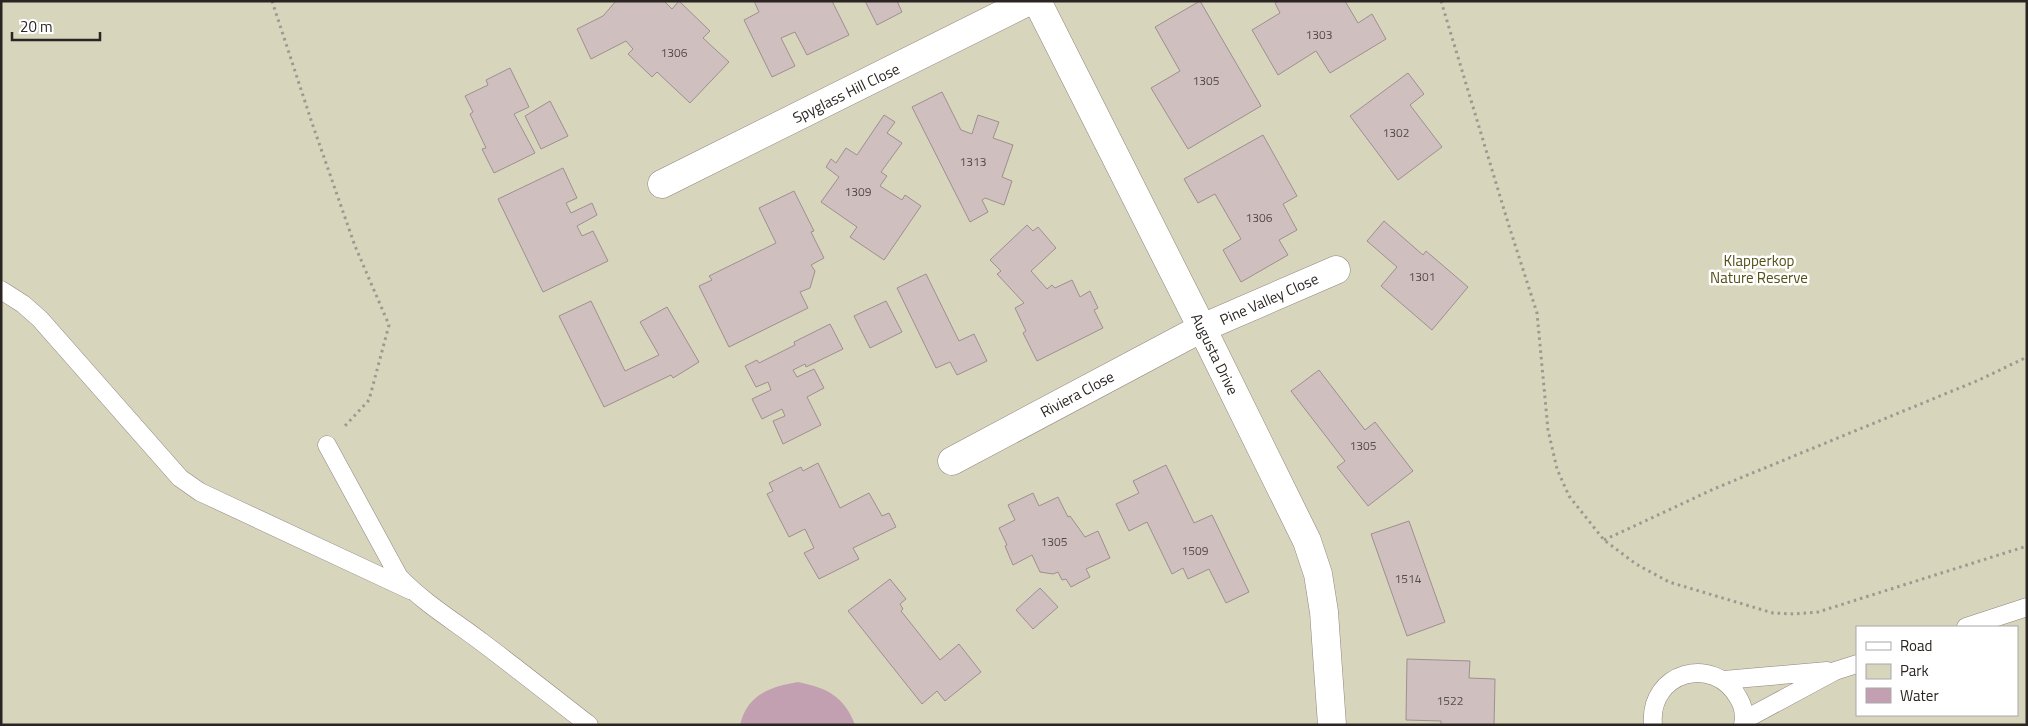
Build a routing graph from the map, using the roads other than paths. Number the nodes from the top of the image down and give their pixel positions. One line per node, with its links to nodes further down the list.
1 (1029, 1): 3 (street, Spyglass Hill Close)
2 (1037, 1): 6 (street, Augusta Drive)
3 (662, 184)
4 (1336, 270): 6 (street, Pine Valley Close)
5 (1, 290): 9 (lane)
6 (1202, 328): 8 (street, Riviera Close); 17 (street, Augusta Drive)
7 (327, 445): 9 (lane)
8 (952, 461)
9 (410, 590): 16 (lane)
10 (2027, 607): 11 (lane)
11 (1969, 626)
12 (1856, 664): 13 (lane)
13 (1835, 671): 14 (lane); 15 (lane)
14 (1724, 680): 15 (lane); 18 (lane)
15 (1744, 722)
16 (589, 725)
17 (1332, 725)
18 (1653, 725)

